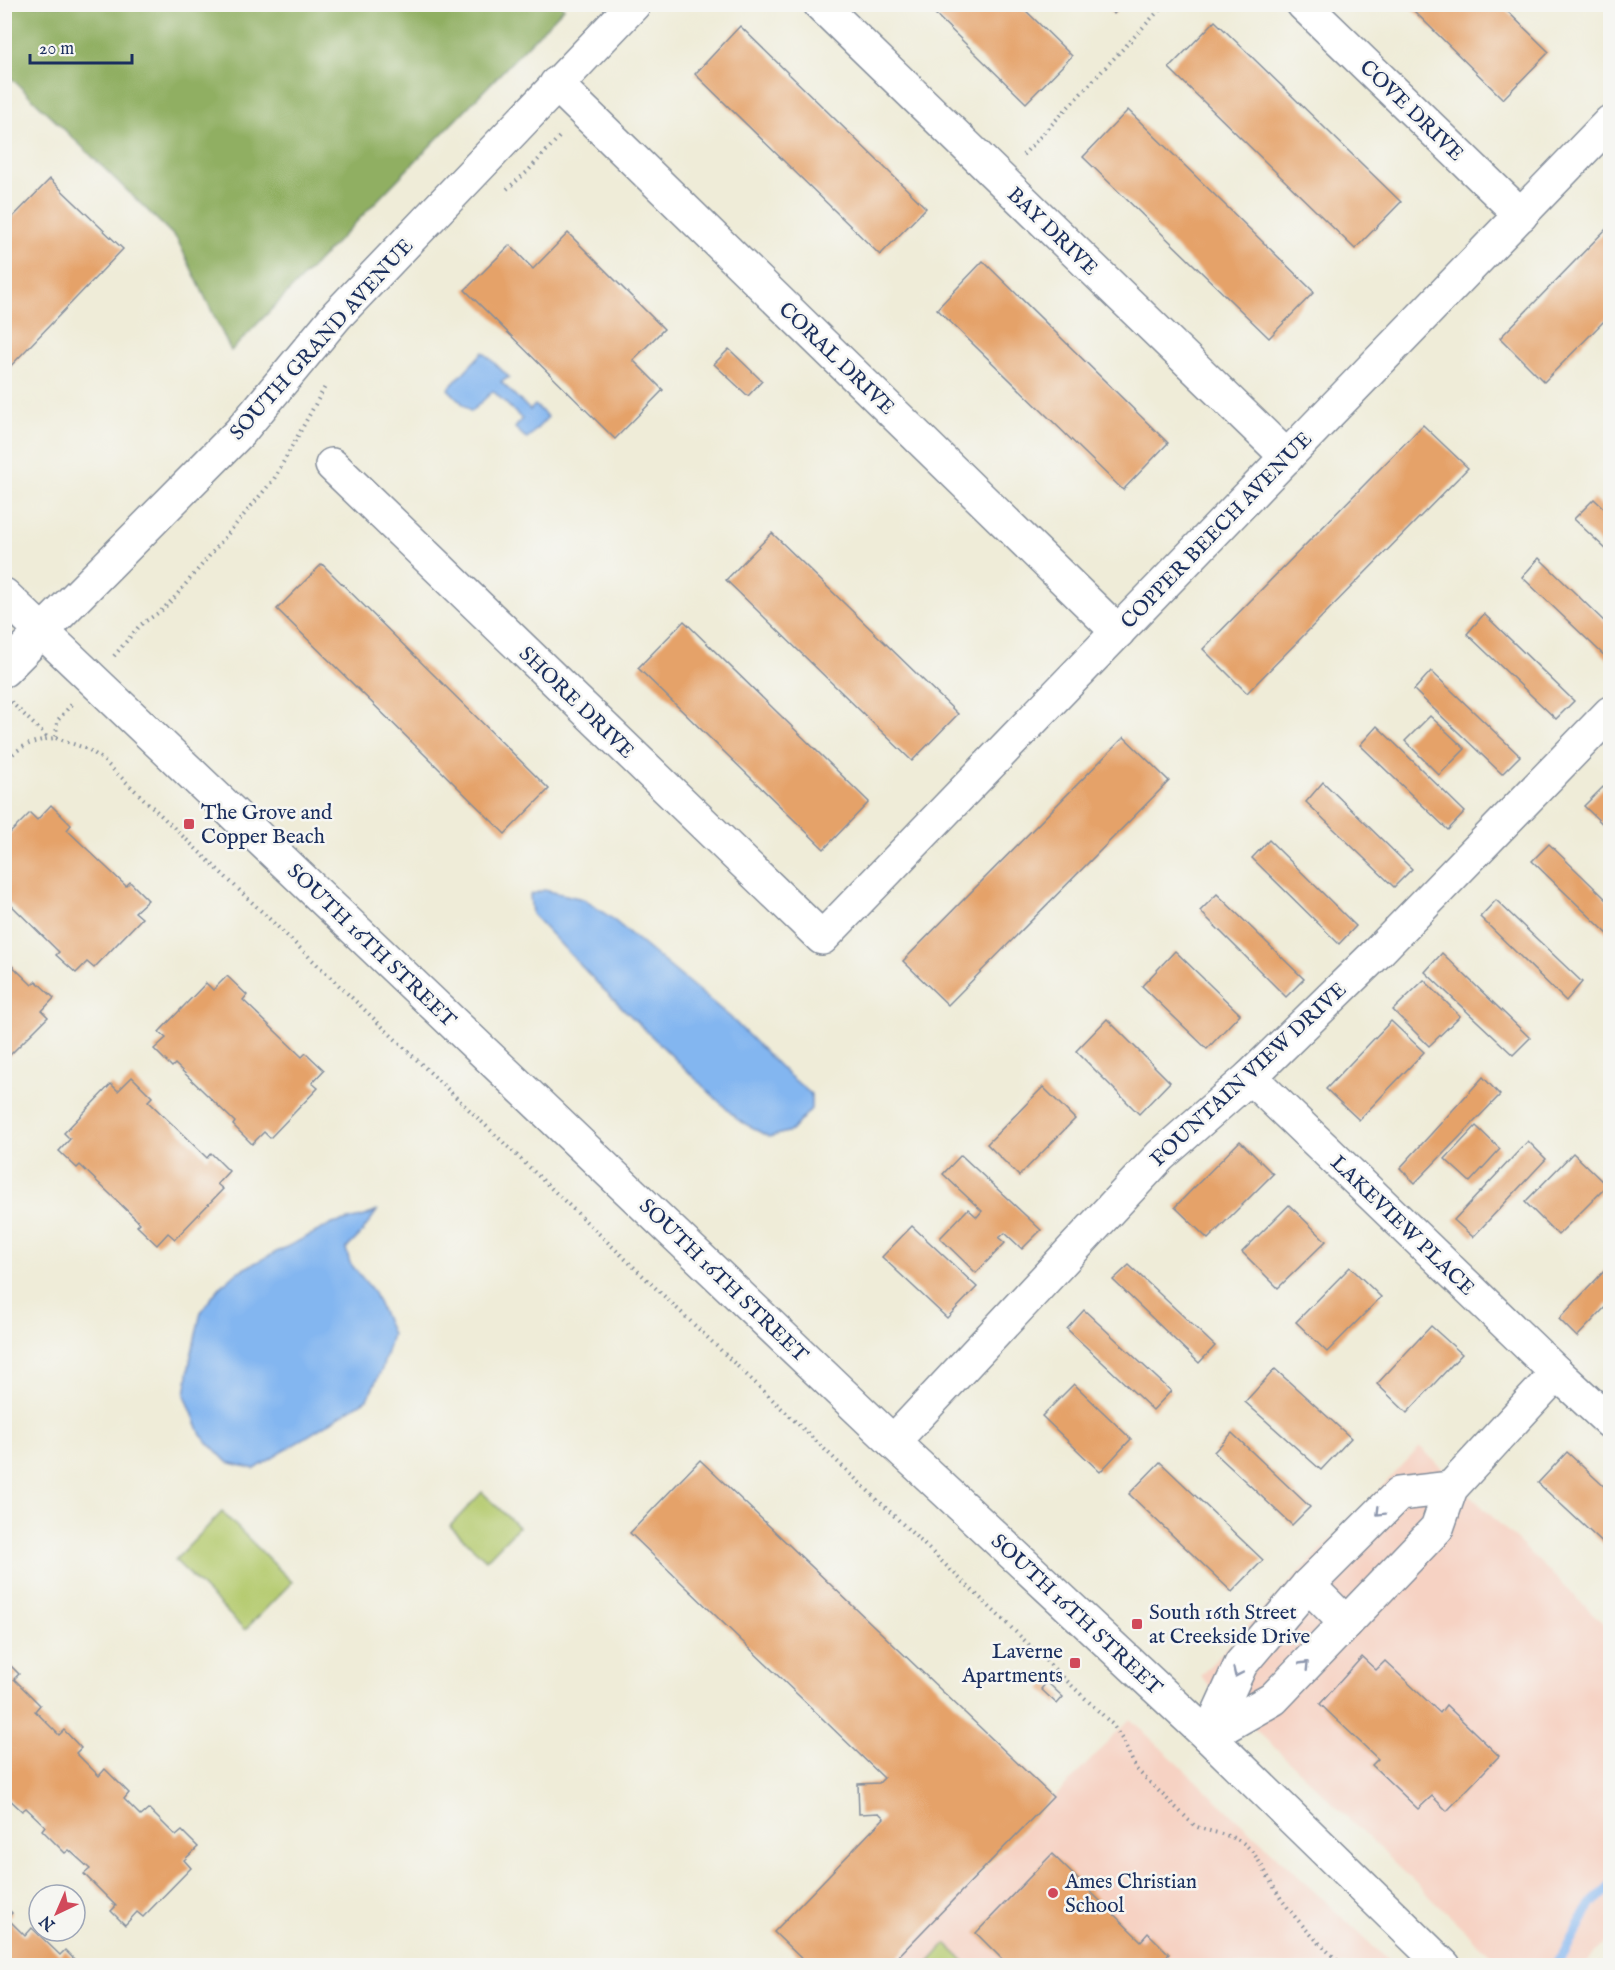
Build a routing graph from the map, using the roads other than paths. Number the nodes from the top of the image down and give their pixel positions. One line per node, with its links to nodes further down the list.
1 (634, 4): 4 (street, SOUTH GRAND AVENUE)
2 (820, 4): 7 (street, BAY DRIVE)
3 (1303, 4): 6 (street, COVE DRIVE)
4 (556, 84): 10 (street, SOUTH GRAND AVENUE); 11 (street, CORAL DRIVE)
5 (1611, 122): 6 (street, COPPER BEECH AVENUE)
6 (1521, 215): 7 (street, COPPER BEECH AVENUE)
7 (1287, 457): 11 (street, COPPER BEECH AVENUE)
8 (332, 465): 14 (street, SHORE DRIVE)
9 (4, 595): 10 (street, SOUTH 16TH STREET)
10 (42, 631): 12 (street, SOUTH GRAND AVENUE); 18 (street, SOUTH 16TH STREET)
11 (1118, 632): 14 (street, COPPER BEECH AVENUE)
12 (4, 670)
13 (1611, 713): 15 (street, FOUNTAIN VIEW DRIVE)
14 (822, 938)
15 (1250, 1077): 16 (street, LAKEVIEW PLACE); 18 (street, FOUNTAIN VIEW DRIVE)
16 (1557, 1373): 17 (street, LAKEVIEW PLACE); 19 (street)
17 (1611, 1422)
18 (892, 1442): 22 (street, SOUTH 16TH STREET)
19 (1451, 1488): 20 (street, one-way to 20); 21 (street)
20 (1308, 1586): 21 (street); 22 (street, one-way to 22)
21 (1346, 1623): 22 (street, one-way to 21)
22 (1208, 1736): 23 (street, SOUTH 16TH STREET)
23 (1444, 1965)

